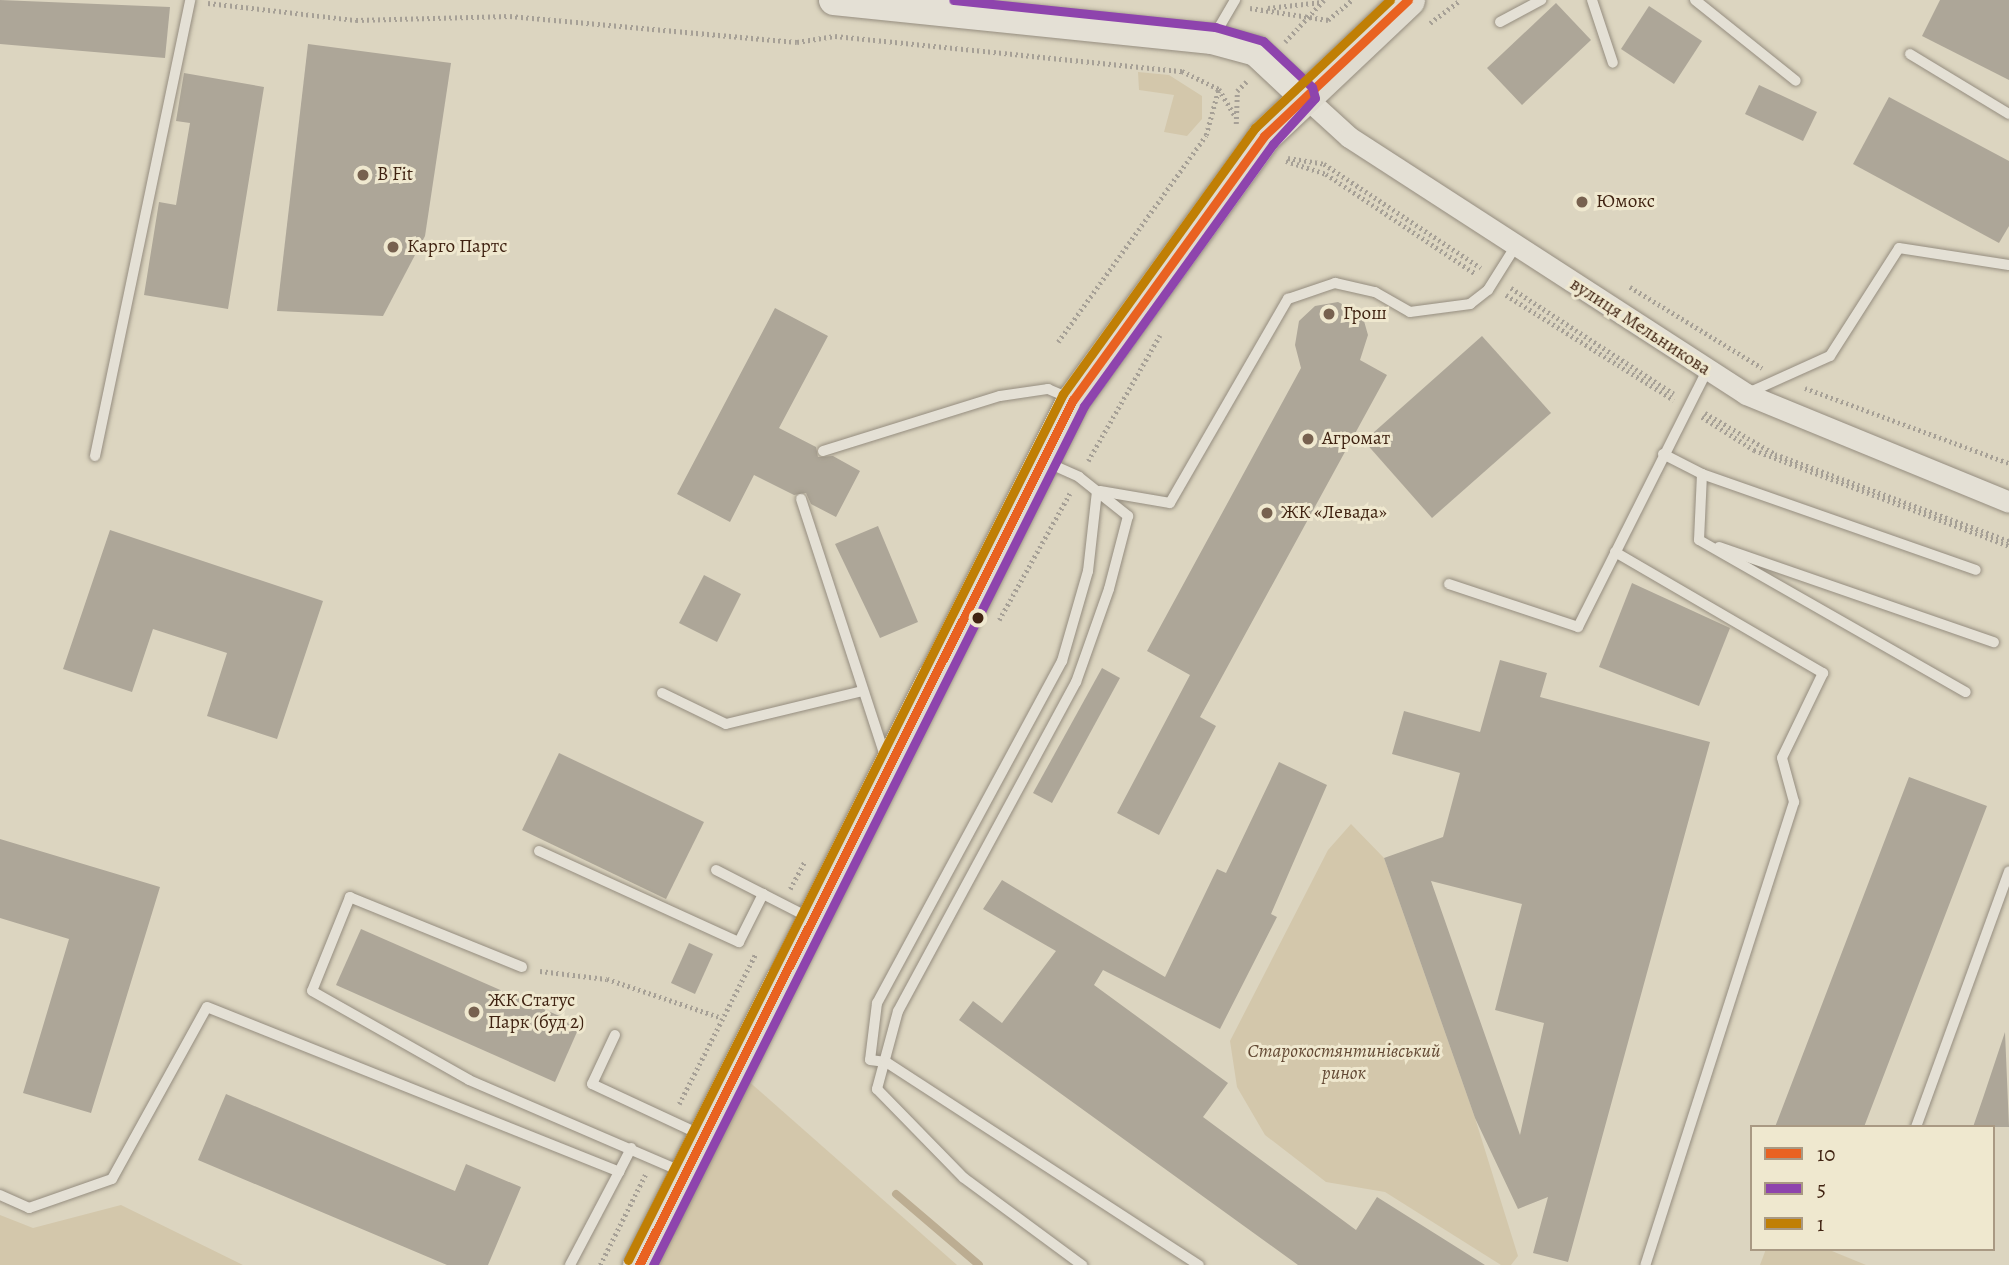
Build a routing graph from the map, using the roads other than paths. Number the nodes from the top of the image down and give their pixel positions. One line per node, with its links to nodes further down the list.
1 (834, 0): 9 (street)
2 (1408, 0): 13 (main road)
3 (1541, 0): 8 (lane)
4 (1592, 0): 11 (lane)
5 (1695, 0): 12 (lane)
6 (190, 1): 22 (lane)
7 (1234, 2): 9 (lane)
8 (1500, 22)
9 (1212, 38): 13 (street)
10 (1910, 54): 14 (lane)
11 (1613, 63)
12 (1796, 81)
13 (1303, 95): 15 (street, вулиця Мельникова); 19 (main road)
14 (2009, 114)
15 (1515, 247): 17 (street, вулиця Мельникова); 25 (lane)
16 (2009, 265): 18 (lane)
17 (1707, 371): 18 (street, вулиця Мельникова); 21 (lane)
18 (1746, 394): 27 (street, вулиця Мельникова)
19 (1073, 400): 20 (lane); 23 (main road)
20 (823, 451)
21 (1662, 454): 24 (lane); 29 (lane)
22 (94, 456)
23 (1044, 461): 25 (lane); 36 (main road)
24 (1702, 474): 28 (lane); 30 (lane)
25 (1097, 491): 44 (lane); 44 (lane)
26 (801, 499): 33 (lane)
27 (2009, 502)
28 (1699, 540): 32 (lane); 34 (lane)
29 (1615, 552): 31 (lane); 55 (lane)
30 (1976, 570)
31 (1449, 584)
32 (1994, 642)
33 (862, 691): 35 (lane); 36 (lane)
34 (1966, 692)
35 (662, 693)
36 (890, 769): 41 (main road)
37 (539, 851): 40 (lane)
38 (716, 870): 40 (lane)
39 (2009, 871): 45 (lane)
40 (763, 894): 41 (lane)
41 (814, 919): 46 (main road)
42 (522, 967): 47 (lane)
43 (615, 1035): 46 (lane)
44 (886, 1062): 53 (lane); 54 (lane)
45 (1917, 1125)
46 (705, 1136): 49 (main road)
47 (631, 1148): 48 (lane); 49 (lane)
48 (619, 1172): 50 (lane); 51 (lane)
49 (685, 1173): 52 (main road)
50 (0, 1195)
51 (570, 1265)
52 (639, 1265)
53 (1082, 1265)
54 (1199, 1265)
55 (1645, 1265)

